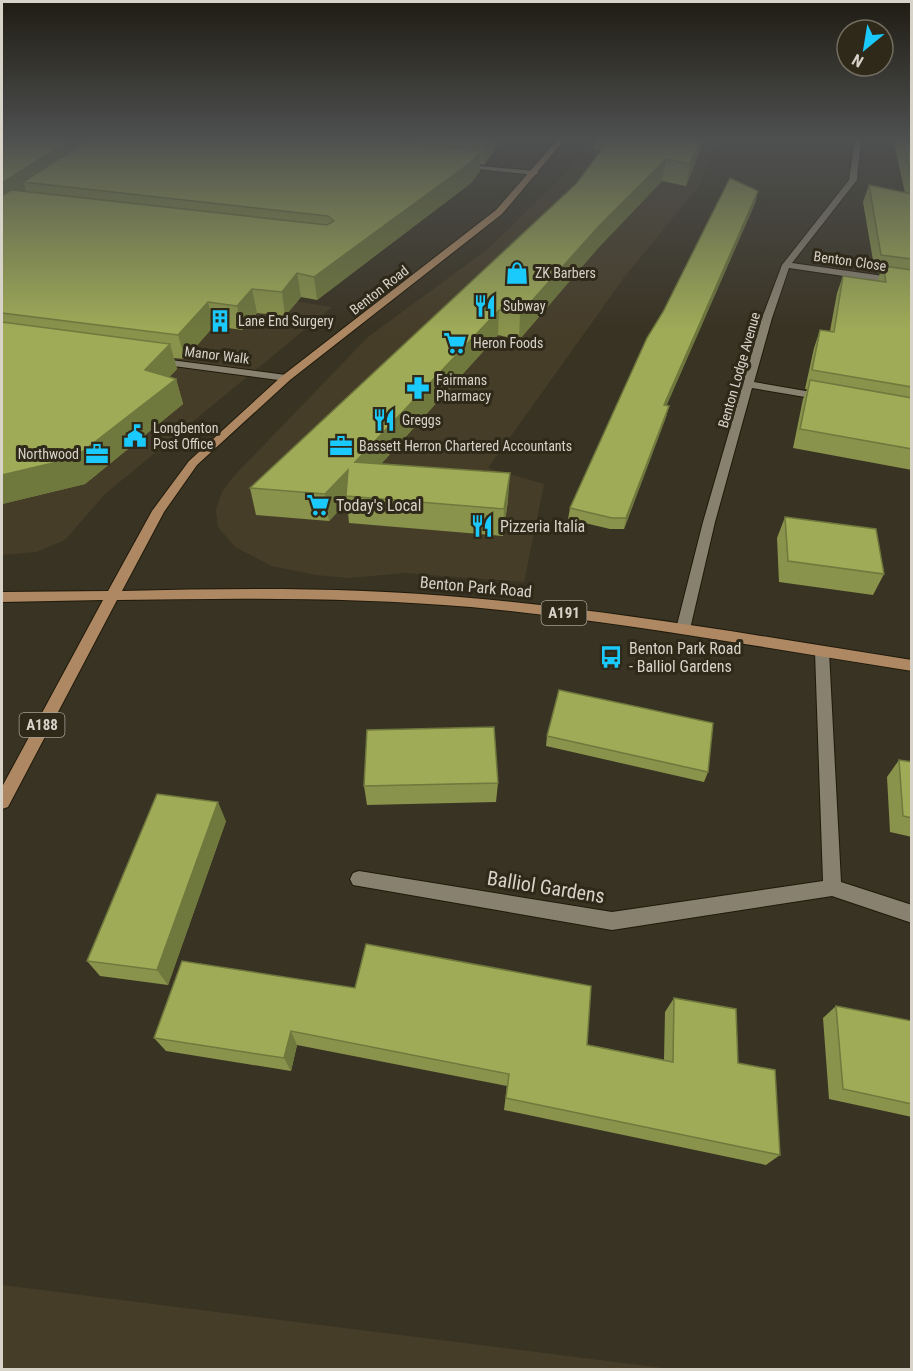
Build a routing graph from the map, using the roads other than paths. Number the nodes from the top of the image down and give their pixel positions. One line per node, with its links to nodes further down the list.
1 (508, 202): 6 (main road, Benton Road)
2 (836, 202): 3 (street, Benton Lodge Avenue)
3 (786, 265): 4 (street, Benton Close); 7 (street, Benton Lodge Avenue)
4 (912, 283)
5 (139, 359): 6 (street, Manor Walk)
6 (286, 378): 10 (main road, Benton Road)
7 (748, 384): 8 (street); 11 (street, Benton Lodge Avenue)
8 (830, 399)
9 (2, 597): 10 (main road, Benton Park Road)
10 (109, 597): 11 (main road, Benton Park Road / A191); 14 (main road, Benton Road / A188)
11 (683, 628): 12 (main road, Benton Park Road / A191)
12 (822, 652): 13 (main road, Benton Park Road / A191); 16 (street)
13 (912, 666)
14 (2, 802)
15 (359, 879): 16 (street, Balliol Gardens)
16 (832, 888): 17 (street, Balliol Gardens)
17 (912, 914)

